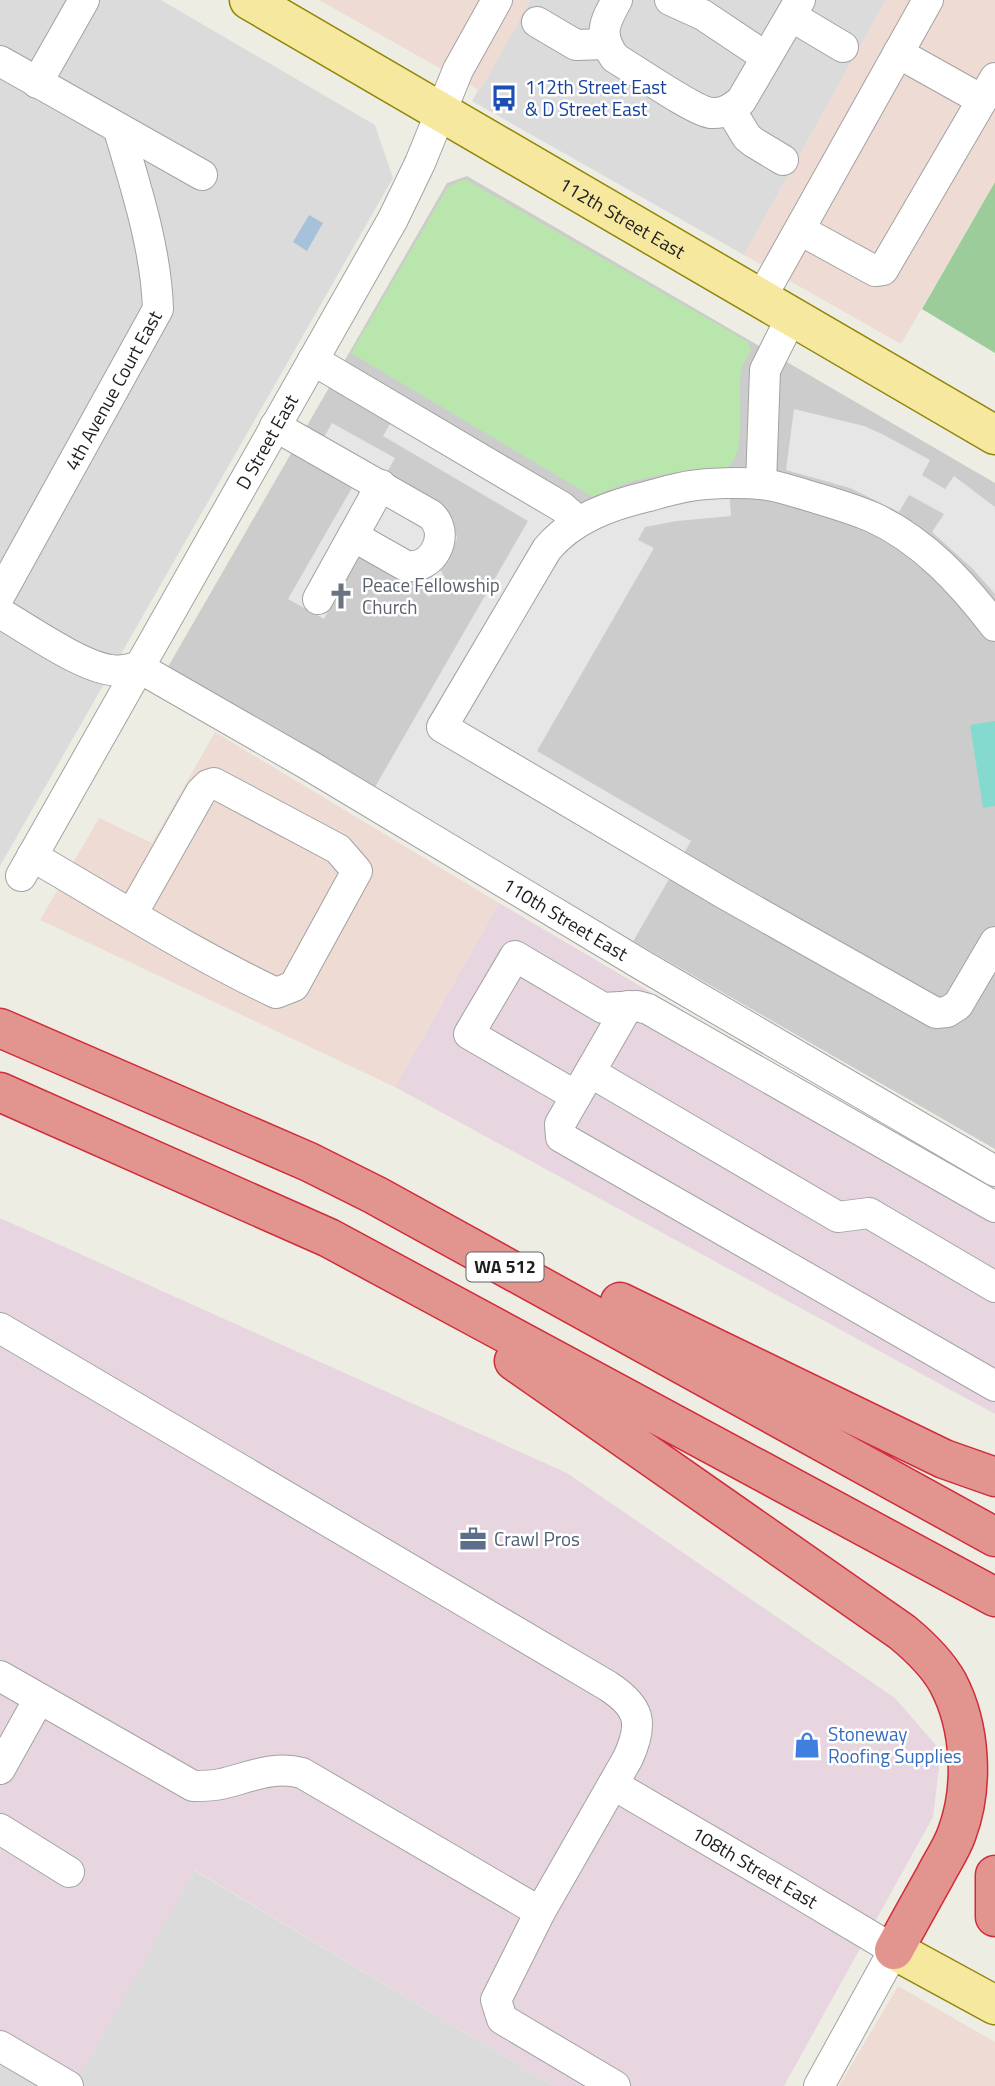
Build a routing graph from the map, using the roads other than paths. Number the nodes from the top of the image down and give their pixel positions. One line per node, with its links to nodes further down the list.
1 (83, 0): 15 (street)
2 (249, 0): 18 (main road, 112th Street East)
3 (497, 0): 18 (street, D Street East)
4 (617, 0): 10 (street)
5 (670, 0): 7 (street)
6 (928, 0): 12 (street)
7 (708, 7): 13 (street)
8 (795, 8): 11 (street); 13 (street)
9 (537, 22): 10 (street)
10 (606, 44): 17 (street)
11 (844, 47)
12 (898, 53): 16 (street); 22 (street)
13 (766, 57): 17 (street)
14 (0, 61): 15 (street)
15 (37, 83): 19 (street)
16 (989, 89): 22 (street)
17 (730, 109): 20 (street)
18 (441, 112): 23 (main road, 112th Street East); 24 (street, D Street East)
19 (119, 130): 21 (street); 31 (street, 4th Avenue Court East)
20 (783, 160)
21 (202, 176)
22 (800, 230): 23 (street)
23 (776, 307): 26 (main road, 112th Street East); 27 (street)
24 (313, 360): 25 (street, D Street East); 29 (street)
25 (275, 426): 28 (street); 35 (street, D Street East)
26 (995, 435)
27 (761, 484): 29 (street); 34 (street)
28 (380, 485): 30 (street); 30 (street)
29 (578, 521): 37 (street)
30 (353, 536): 32 (street)
31 (0, 595)
32 (318, 599)
33 (0, 613): 35 (street)
34 (995, 626)
35 (138, 667): 36 (street, D Street East); 43 (street, 110th Street East)
36 (132, 914): 36 (street)
37 (995, 943)
38 (628, 1006): 40 (street); 40 (street); 44 (street)
39 (0, 1028): 42 (highway, WA 512)
40 (583, 1084): 46 (street); 48 (street)
41 (0, 1092): 45 (highway, WA 512)
42 (309, 1163): 49 (highway); 50 (highway, WA 512)
43 (995, 1171)
44 (995, 1207)
45 (329, 1238): 51 (highway, WA 512); 61 (highway)
46 (995, 1287)
47 (0, 1328): 55 (street)
48 (995, 1385)
49 (995, 1477)
50 (995, 1538)
51 (995, 1597)
52 (0, 1676): 53 (street)
53 (39, 1699): 54 (street); 59 (street)
54 (0, 1769)
55 (614, 1785): 59 (street); 61 (street, 108th Street East)
56 (0, 1829): 57 (street)
57 (69, 1872)
58 (995, 1875): 60 (highway)
59 (540, 1912): 66 (street)
60 (995, 1917)
61 (894, 1951): 62 (main road); 64 (street)
62 (995, 2005)
63 (0, 2046): 65 (street)
64 (831, 2082)
65 (68, 2086)
66 (615, 2086)

